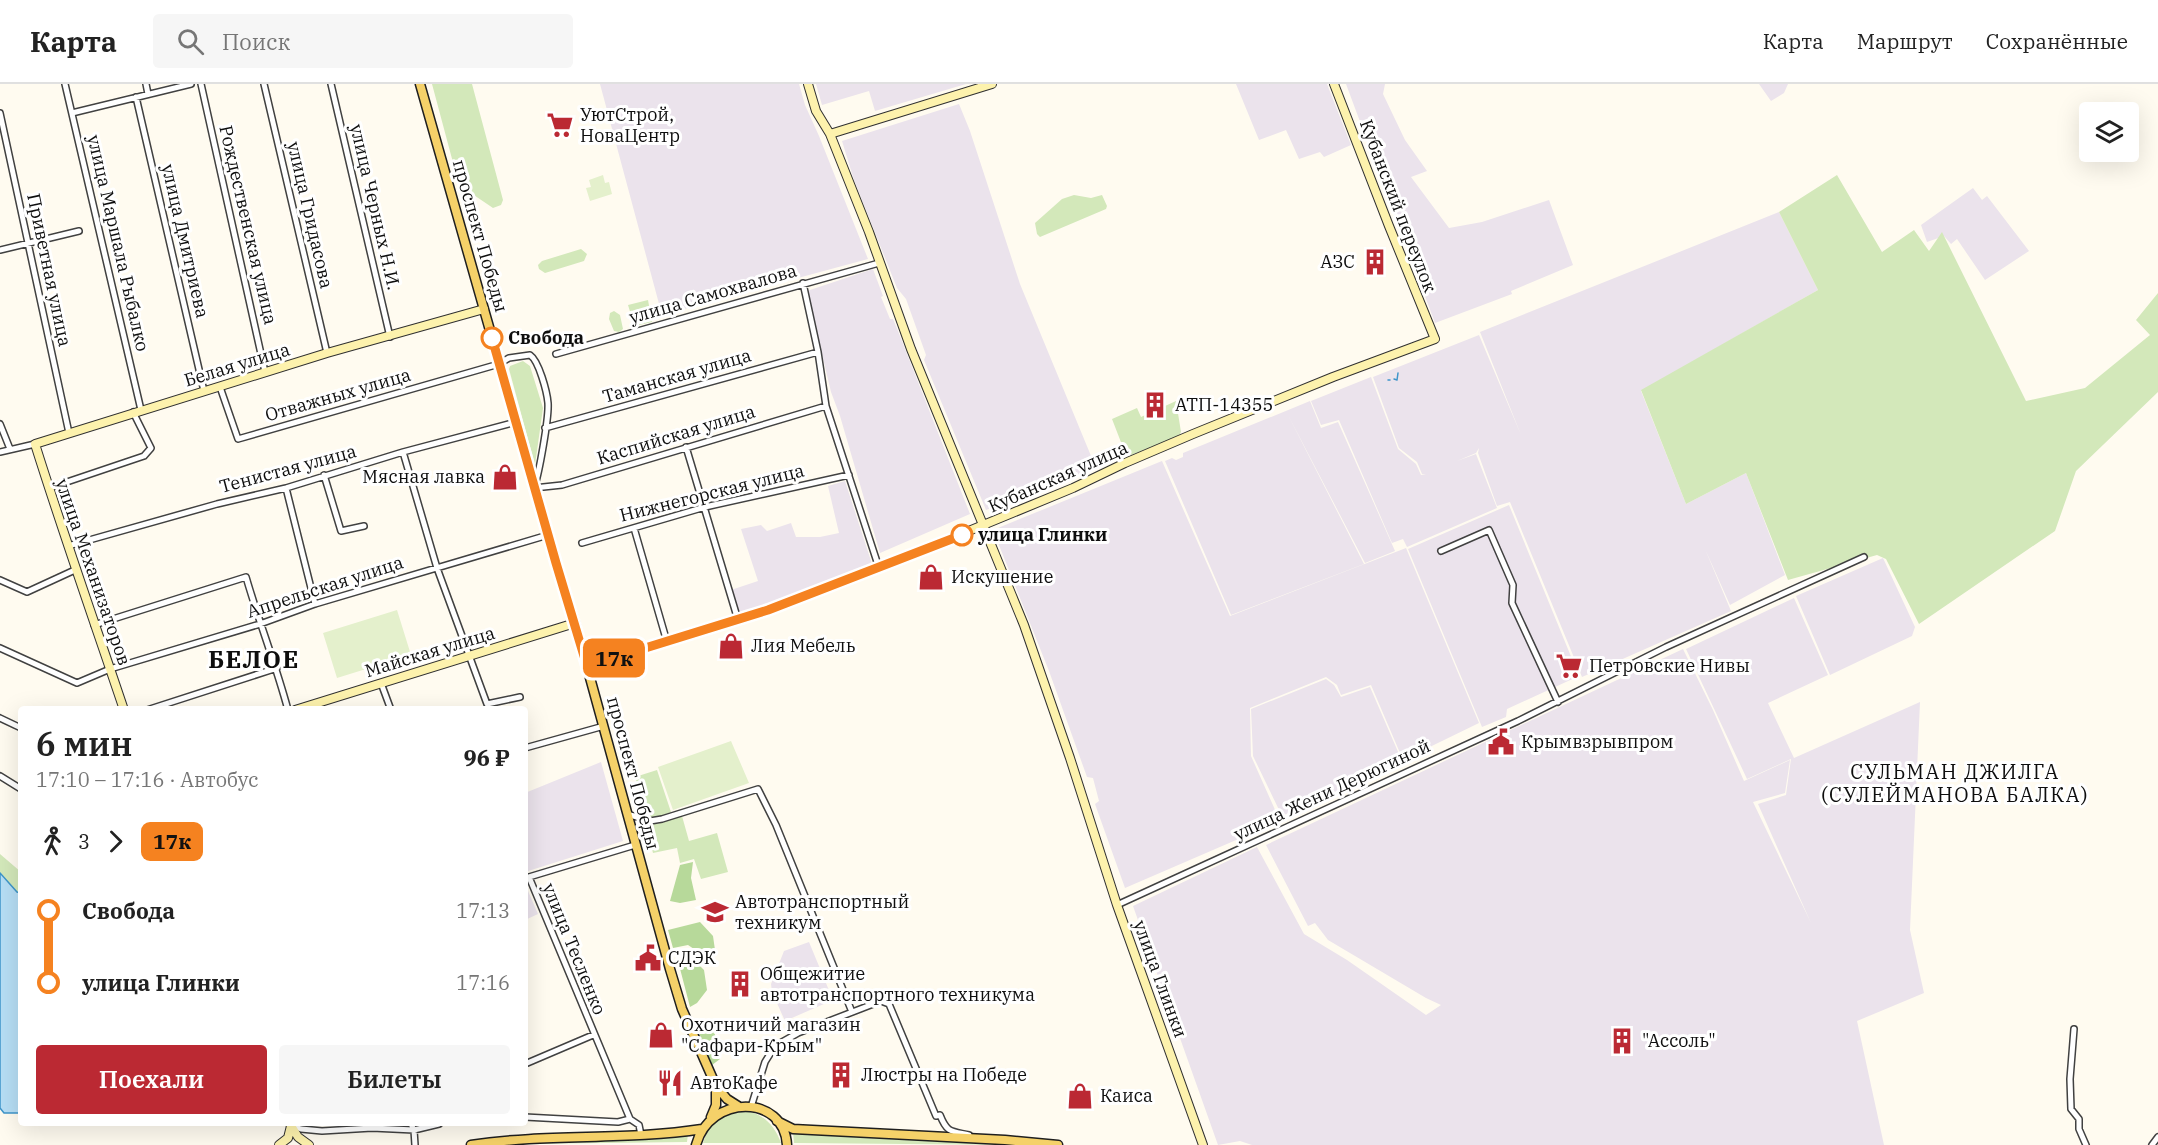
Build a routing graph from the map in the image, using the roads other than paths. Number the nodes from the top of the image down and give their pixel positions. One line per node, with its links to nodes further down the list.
1 (65, 84): 14 (street, улица Маршала Рыбалко)
2 (146, 84): 11 (street)
3 (191, 84): 11 (street)
4 (201, 84): 28 (street, Рождественская улица)
5 (264, 84): 25 (street, улица Гридасова)
6 (331, 84): 22 (street, улица Черных Н.И.)
7 (420, 84): 21 (main road, проспект Победы)
8 (808, 84): 15 (main road, улица Глинки)
9 (992, 84): 15 (main road)
10 (1334, 84): 23 (main road, Кубанский переулок)
11 (148, 94): 12 (street)
12 (136, 97): 14 (street); 30 (street, улица Дмитриева)
13 (0, 113): 17 (street, Приветная улица)
14 (72, 113): 32 (street, улица Маршала Рыбалко)
15 (830, 134): 19 (main road, улица Глинки)
16 (79, 231): 17 (street)
17 (28, 244): 18 (street); 36 (street, Приветная улица)
18 (0, 250)
19 (879, 263): 20 (street, улица Самохвалова); 49 (main road, улица Глинки)
20 (803, 284): 24 (street); 26 (street, улица Самохвалова)
21 (484, 309): 22 (main road, Белая улица); 27 (main road, проспект Победы)
22 (390, 337): 25 (main road, Белая улица)
23 (1435, 339): 49 (main road, Кубанская улица)
24 (818, 352): 31 (street); 35 (street, Таманская улица)
25 (327, 353): 28 (main road, Белая улица)
26 (556, 354)
27 (499, 364): 29 (street, Отважных улица); 33 (main road, проспект Победы); 35 (street)
28 (266, 372): 29 (main road, Белая улица)
29 (220, 387): 30 (main road, Белая улица)
30 (204, 391): 32 (main road, Белая улица)
31 (826, 406): 38 (street, Каспийская улица); 43 (street)
32 (137, 411): 36 (main road, Белая улица); 44 (street, улица Маршала Рыбалко)
33 (516, 422): 41 (street, Тенистая улица); 46 (main road, проспект Победы)
34 (0, 424): 39 (street)
35 (545, 428): 46 (street)
36 (69, 433): 37 (main road, Белая улица)
37 (35, 444): 39 (street, Белая улица); 44 (main road, улица Механизаторов)
38 (686, 447): 46 (street, Каспийская улица); 47 (street)
39 (10, 449): 40 (street, Белая улица)
40 (0, 452)
41 (403, 452): 42 (street, Тенистая улица); 56 (street)
42 (324, 475): 45 (street, Тенистая улица); 48 (street)
43 (849, 475): 47 (street, Нижнегорская улица); 57 (street)
44 (49, 488): 53 (main road, улица Механизаторов)
45 (285, 488): 53 (street, Тенистая улица); 60 (street)
46 (534, 488): 51 (main road, проспект Победы)
47 (705, 507): 50 (street, Нижнегорская улица); 61 (street)
48 (364, 525)
49 (984, 526): 57 (main road, Кубанская улица); 89 (main road, улица Глинки)
50 (634, 528): 52 (street, Нижнегорская улица); 65 (street)
51 (548, 535): 56 (street, Апрельская улица); 62 (main road, проспект Победы)
52 (582, 543)
53 (68, 546): 58 (main road, улица Механизаторов)
54 (1441, 551): 73 (street)
55 (1864, 557): 73 (street, улица Жени Дерюгиной)
56 (437, 568): 60 (street, Апрельская улица); 67 (street)
57 (879, 568): 61 (main road, Кубанская улица)
58 (77, 569): 59 (street); 64 (main road, улица Механизаторов)
59 (0, 580)
60 (315, 604): 63 (street, Апрельская улица)
61 (738, 620): 65 (main road, Кубанская улица)
62 (575, 623): 67 (main road, Майская улица); 68 (main road, проспект Победы)
63 (260, 624): 64 (street); 69 (street); 70 (street, Апрельская улица)
64 (94, 625): 70 (main road, улица Механизаторов)
65 (667, 642): 68 (main road, Кубанская улица)
66 (0, 648): 70 (street, Апрельская улица)
67 (470, 655): 71 (main road, Майская улица); 72 (street)
68 (587, 666): 80 (main road, проспект Победы)
69 (277, 668): 75 (street); 76 (street)
70 (110, 669): 74 (main road, улица Механизаторов)
71 (381, 683): 77 (main road, Майская улица); 78 (street)
72 (520, 696)
73 (1558, 702): 89 (street, улица Жени Дерюгиной)
74 (123, 706)
75 (159, 706)
76 (287, 706)
77 (307, 706)
78 (389, 706)
79 (0, 718): 81 (street)
80 (604, 726): 82 (street); 85 (main road, проспект Победы)
81 (18, 727)
82 (528, 747)
83 (0, 776): 84 (street)
84 (18, 787)
85 (626, 813): 86 (main road, проспект Победы); 90 (street)
86 (635, 845): 87 (street); 94 (main road, проспект Победы)
87 (528, 878)
88 (528, 880): 92 (street, улица Тесленко)
89 (1118, 905): 119 (main road, улица Глинки)
90 (852, 1012): 96 (street); 111 (street)
91 (2074, 1029): 120 (street)
92 (593, 1035): 93 (street, улица Тесленко); 98 (street, улица Тесленко)
93 (528, 1063)
94 (716, 1086): 95 (main road, проспект Победы); 99 (main road)
95 (738, 1106): 96 (main road); 99 (main road)
96 (751, 1107): 100 (main road)
97 (528, 1117): 98 (street)
98 (630, 1119): 109 (street, улица Тесленко)
99 (710, 1119): 107 (main road)
100 (777, 1121): 111 (main road); 117 (main road)
101 (290, 1126): 112 (main road)
102 (291, 1126): 113 (main road)
103 (293, 1126): 104 (street)
104 (371, 1126): 108 (street)
105 (412, 1126): 108 (street)
106 (431, 1126): 108 (street)
107 (702, 1129): 109 (main road); 116 (main road)
108 (414, 1130): 114 (street)
109 (640, 1135): 115 (main road)
110 (2158, 1137): 121 (street)
111 (991, 1139): 118 (main road)
112 (279, 1145)
113 (309, 1145)
114 (415, 1145)
115 (471, 1145)
116 (696, 1145)
117 (788, 1145)
118 (1058, 1145)
119 (1203, 1145)
120 (2086, 1145)
121 (2152, 1145)

